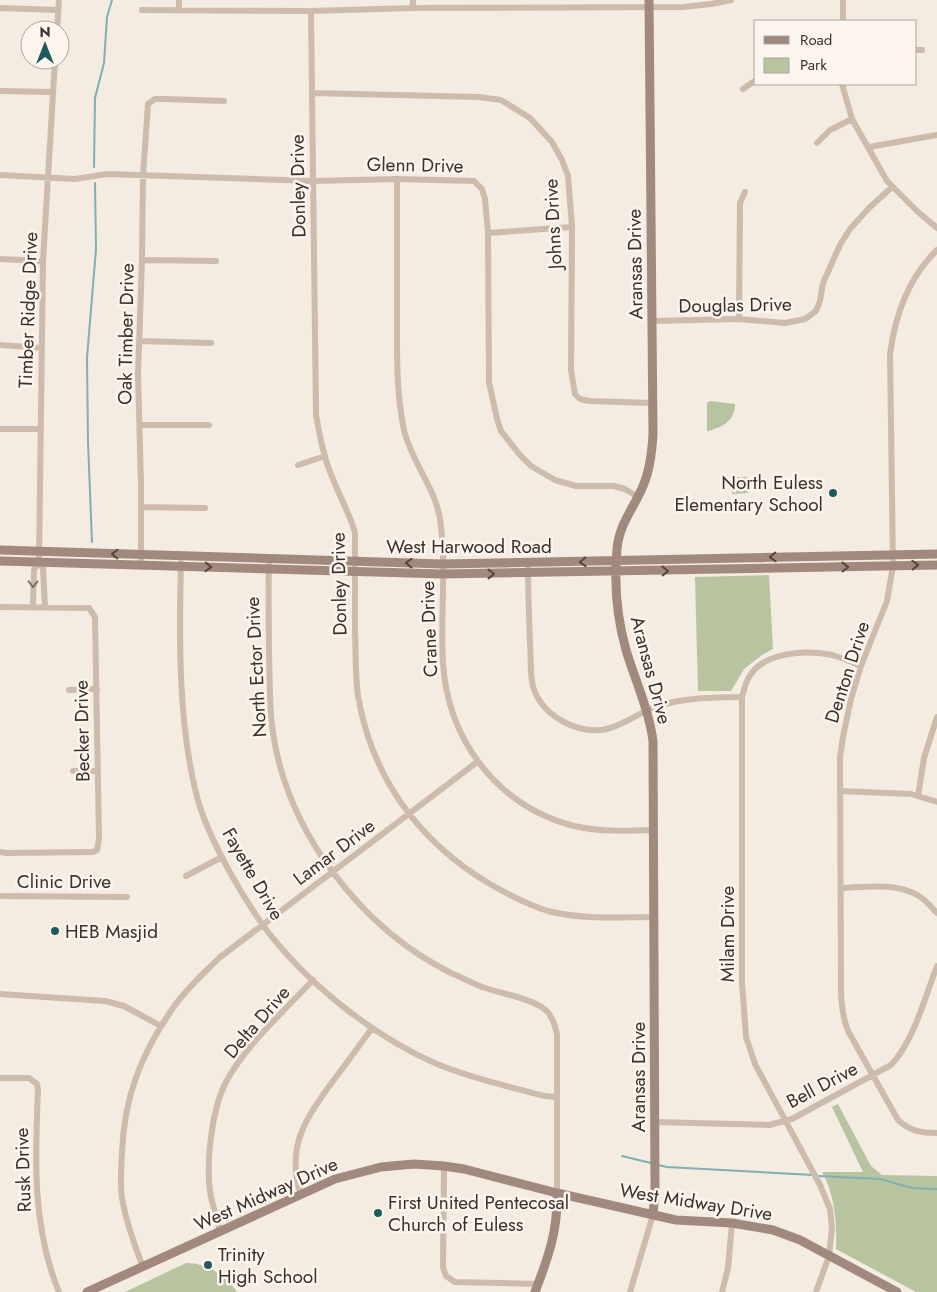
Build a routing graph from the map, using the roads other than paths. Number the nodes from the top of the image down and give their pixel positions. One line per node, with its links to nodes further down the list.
1 (59, 0): 9 (street)
2 (179, 0): 11 (street)
3 (413, 0): 8 (street)
4 (731, 0): 6 (street)
5 (843, 0): 14 (street)
6 (649, 4): 8 (street); 43 (street, Aransas Drive)
7 (0, 8): 9 (street)
8 (413, 8): 12 (street)
9 (58, 10): 13 (street)
10 (142, 10): 11 (street)
11 (179, 10): 12 (street)
12 (311, 11): 21 (street, Donley Drive)
13 (57, 20)
14 (842, 20)
15 (54, 70): 20 (street, Timber Ridge Drive)
16 (754, 81): 18 (street)
17 (842, 85): 23 (street)
18 (743, 89)
19 (0, 91): 20 (street)
20 (53, 92): 29 (street, Timber Ridge Drive)
21 (312, 93): 31 (street, Donley Drive); 34 (street, Johns Drive)
22 (224, 101): 27 (street, Oak Timber Drive)
23 (852, 119): 25 (street); 26 (street)
24 (937, 135): 26 (street)
25 (817, 144)
26 (869, 147): 32 (street)
27 (143, 175): 29 (street, Glenn Drive); 31 (street, Glenn Drive); 39 (street, Oak Timber Drive)
28 (0, 176): 29 (street, Glenn Drive)
29 (48, 177): 41 (street, Timber Ridge Drive)
30 (397, 179): 31 (street, Glenn Drive); 36 (street, Glenn Drive); 71 (street, Crane Drive)
31 (313, 181): 53 (street, Donley Drive)
32 (892, 187): 35 (street); 42 (street, Douglas Drive)
33 (745, 192): 42 (street)
34 (572, 227): 36 (street); 48 (street, Johns Drive)
35 (937, 228)
36 (488, 233): 55 (street, Glenn Drive)
37 (937, 250): 64 (street, Denton Drive)
38 (0, 260): 41 (street)
39 (142, 260): 40 (street); 44 (street, Oak Timber Drive)
40 (216, 261)
41 (43, 262): 47 (street, Timber Ridge Drive)
42 (739, 319): 43 (street, Douglas Drive)
43 (652, 321): 48 (street, Aransas Drive)
44 (139, 342): 45 (street); 49 (street, Oak Timber Drive)
45 (211, 343)
46 (0, 345): 47 (street)
47 (42, 348): 52 (street, Timber Ridge Drive)
48 (653, 403): 55 (street, Aransas Drive)
49 (140, 424): 50 (street); 56 (street, Oak Timber Drive)
50 (209, 425)
51 (0, 429): 52 (street)
52 (40, 429): 59 (street, Timber Ridge Drive)
53 (324, 456): 54 (street); 65 (street, Donley Drive)
54 (298, 465)
55 (638, 497): 67 (street, Aransas Drive)
56 (142, 506): 57 (street); 60 (street, Oak Timber Drive)
57 (205, 508)
58 (0, 550): 59 (street, West Harwood Road)
59 (40, 551): 60 (street, West Harwood Road, one-way to 59); 68 (street, Timber Ridge Drive)
60 (141, 554): 62 (street, West Harwood Road); 72 (street, Oak Timber Drive)
61 (937, 554): 64 (street, West Harwood Road)
62 (181, 556): 70 (street, West Harwood Road); 74 (street, Fayette Drive)
63 (811, 556): 64 (street, West Harwood Road); 67 (street, West Harwood Road, one-way to 67); 76 (street)
64 (892, 556): 75 (street, Denton Drive)
65 (355, 560): 70 (street, West Harwood Road); 71 (street, West Harwood Road, one-way to 65); 77 (street, Donley Drive)
66 (0, 561): 68 (street, West Harwood Road)
67 (616, 561): 69 (street, West Harwood Road, one-way to 69); 78 (street, Aransas Drive)
68 (39, 562): 72 (street, West Harwood Road); 82 (street); 83 (street, one-way to 83)
69 (528, 563): 71 (street, West Harwood Road); 80 (street)
70 (268, 564): 74 (street, West Harwood Road, one-way to 70); 77 (street, West Harwood Road); 100 (street, North Ector Drive)
71 (442, 564): 79 (street, Crane Drive)
72 (141, 565): 74 (street, West Harwood Road)
73 (937, 565): 75 (street, West Harwood Road, one-way to 73)
74 (181, 566): 99 (street, Fayette Drive)
75 (893, 566): 76 (street, West Harwood Road, one-way to 75); 84 (street, Denton Drive)
76 (812, 568): 78 (street, West Harwood Road, one-way to 76)
77 (355, 571): 79 (street, West Harwood Road); 96 (street, Donley Drive)
78 (616, 572): 80 (street, West Harwood Road); 88 (street, Aransas Drive)
79 (442, 574): 80 (street, West Harwood Road, one-way to 80); 90 (street, Crane Drive)
80 (528, 574): 88 (street)
81 (0, 607): 83 (street)
82 (45, 607): 83 (street); 85 (street, Becker Drive)
83 (33, 608)
84 (861, 666): 87 (street, Milam Drive); 93 (street, Denton Drive)
85 (97, 689): 86 (street); 92 (street, Becker Drive)
86 (69, 690)
87 (742, 697): 88 (street); 116 (street, Milam Drive)
88 (647, 712): 97 (street, Aransas Drive)
89 (937, 717): 94 (street)
90 (477, 762): 96 (street, Lamar Drive); 97 (street, Crane Drive)
91 (73, 771): 92 (street)
92 (98, 771): 98 (street, Becker Drive)
93 (840, 791): 94 (street); 102 (street, Denton Drive)
94 (918, 796): 95 (street)
95 (937, 802)
96 (410, 814): 100 (street, Lamar Drive); 106 (street, Donley Drive)
97 (653, 830): 106 (street, Aransas Drive)
98 (0, 852)
99 (222, 857): 101 (street); 107 (street, Fayette Drive)
100 (332, 872): 107 (street, Lamar Drive); 115 (street, North Ector Drive)
101 (186, 876)
102 (841, 888): 105 (street); 113 (street, Denton Drive)
103 (0, 896): 104 (street, Clinic Drive)
104 (127, 897)
105 (937, 912)
106 (654, 917): 117 (street, Aransas Drive)
107 (262, 925): 109 (street, Fayette Drive); 111 (street, Lamar Drive)
108 (937, 966): 113 (street, Bell Drive)
109 (314, 980): 112 (street, Fayette Drive); 124 (street, Delta Drive)
110 (0, 994): 111 (street)
111 (161, 1026): 126 (street, Lamar Drive)
112 (372, 1028): 115 (street, Fayette Drive); 120 (street)
113 (872, 1075): 116 (street, Bell Drive); 118 (street, Denton Drive)
114 (0, 1078): 128 (street, Rusk Drive)
115 (557, 1097): 121 (street, North Ector Drive)
116 (785, 1121): 117 (street, Bell Drive); 125 (street, Milam Drive)
117 (654, 1122): 122 (street, Aransas Drive)
118 (937, 1133)
119 (444, 1166): 120 (street, West Midway Drive); 121 (street, West Midway Drive); 127 (street)
120 (301, 1194): 124 (street, West Midway Drive)
121 (557, 1194): 122 (street, West Midway Drive); 127 (street, North Ector Drive)
122 (653, 1215): 123 (street, West Midway Drive); 130 (street, Aransas Drive)
123 (732, 1224): 125 (street, West Midway Drive); 131 (street)
124 (220, 1232): 126 (street, West Midway Drive)
125 (829, 1256): 132 (street, Milam Drive); 133 (street, West Midway Drive)
126 (143, 1267): 129 (street, West Midway Drive)
127 (537, 1288)
128 (59, 1292)
129 (87, 1292)
130 (630, 1292)
131 (722, 1292)
132 (816, 1292)
133 (897, 1292)

